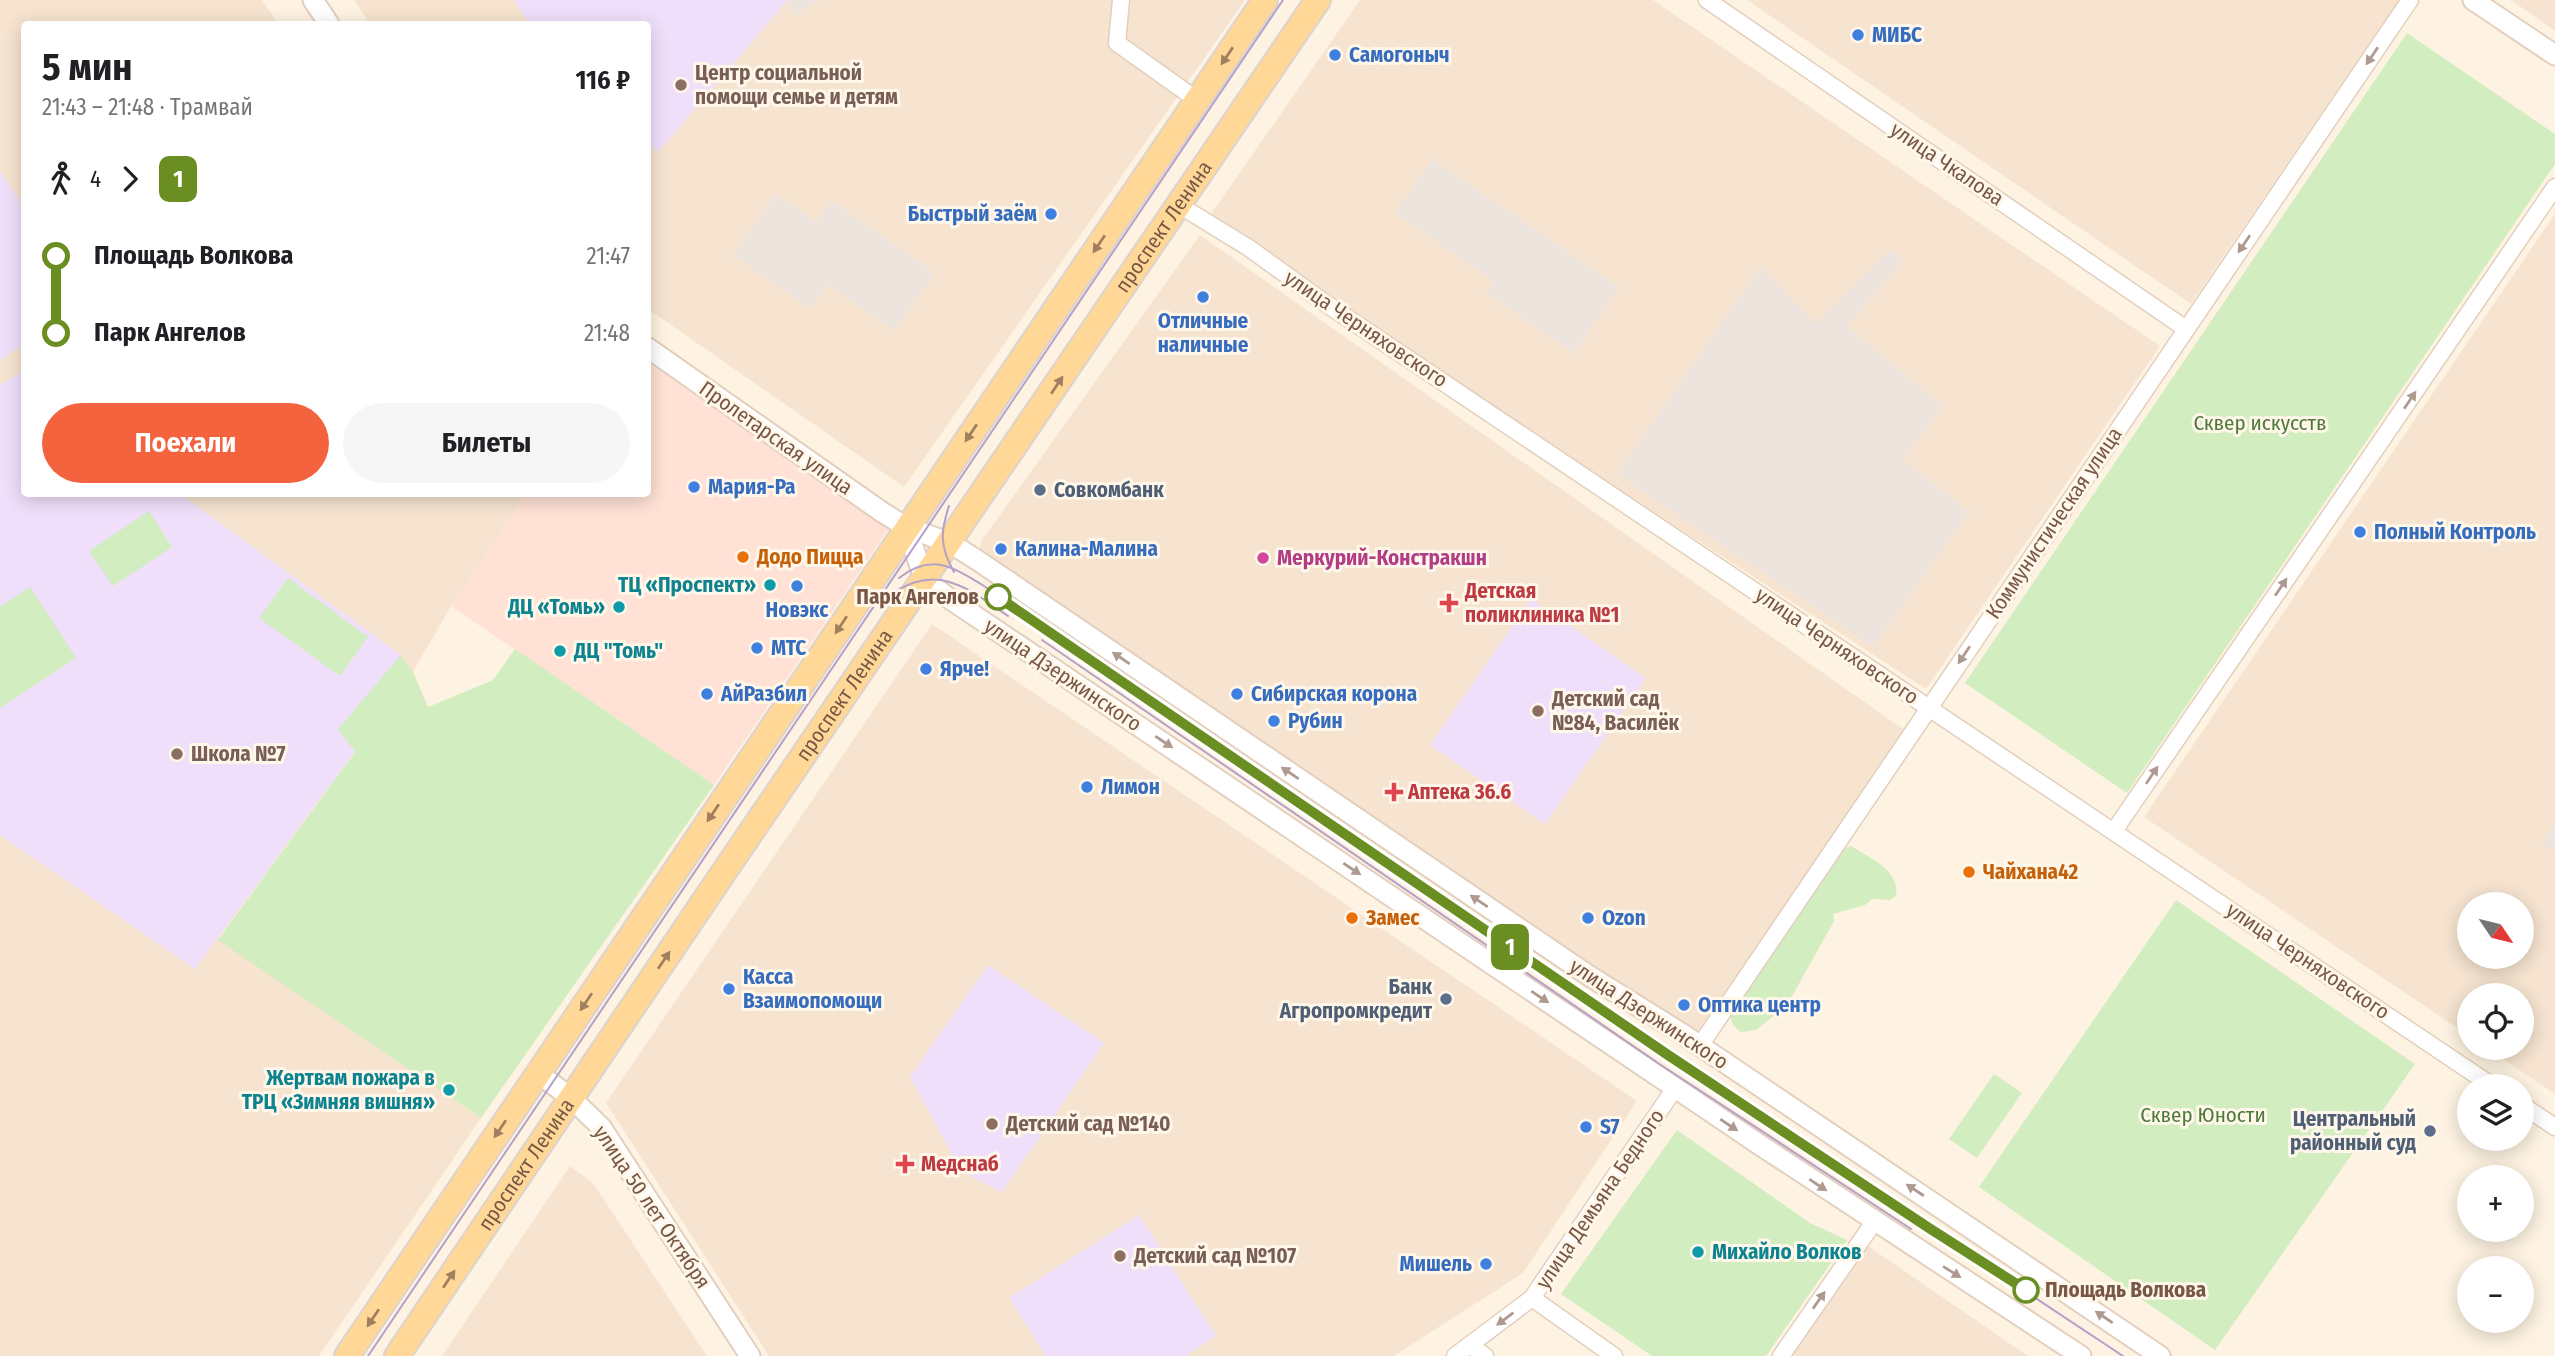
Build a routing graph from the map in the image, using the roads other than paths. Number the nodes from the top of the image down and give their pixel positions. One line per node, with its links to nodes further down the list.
1 (313, 0): 8 (street)
2 (1121, 0): 10 (street)
3 (1265, 0): 10 (main road, проспект Ленина, one-way to 10)
4 (1318, 0): 12 (main road, проспект Ленина)
5 (1707, 0): 13 (street, улица Чкалова)
6 (2410, 0): 13 (street, Коммунистическая улица, one-way to 13)
7 (2473, 0): 9 (street)
8 (327, 21)
9 (2555, 55)
10 (1197, 100): 15 (main road, проспект Ленина, one-way to 15)
11 (2555, 187): 19 (street, one-way to 11)
12 (1179, 205): 16 (main road, проспект Ленина, one-way to 12); 18 (street, улица Черняховского)
13 (2186, 329): 18 (street, Коммунистическая улица, one-way to 18)
14 (651, 350): 15 (street, Пролетарская улица)
15 (906, 527): 16 (street, улица Дзержинского); 17 (street); 21 (main road, проспект Ленина, one-way to 21)
16 (950, 542): 17 (main road, проспект Ленина); 20 (street, улица Дзержинского, one-way to 16)
17 (925, 580): 23 (street, улица Дзержинского, one-way to 23); 24 (main road, проспект Ленина, one-way to 17)
18 (1928, 707): 19 (street, улица Черняховского); 20 (street, Коммунистическая улица)
19 (2114, 831): 22 (street, улица Черняховского)
20 (1699, 1047): 38 (street, улица Дзержинского, one-way to 20)
21 (538, 1073): 24 (street, улица 50 лет Октября); 30 (main road, проспект Ленина, one-way to 30)
22 (2475, 1074)
23 (1675, 1088): 27 (street, улица Дзержинского, one-way to 27); 28 (street, улица Демьяна Бедного)
24 (571, 1098): 31 (main road, проспект Ленина, one-way to 24); 32 (street, улица 50 лет Октября)
25 (2534, 1113): 26 (street)
26 (2555, 1127)
27 (1874, 1222): 36 (street, one-way to 27); 37 (street, улица Дзержинского, one-way to 37)
28 (1532, 1298): 29 (street, улица Демьяна Бедного, one-way to 29); 35 (street)
29 (1470, 1345): 33 (street, улица Демьяна Бедного); 34 (street)
30 (347, 1356)
31 (397, 1356)
32 (750, 1356)
33 (1455, 1356)
34 (1485, 1356)
35 (1614, 1356)
36 (1780, 1356)
37 (2081, 1356)
38 (2160, 1356)

